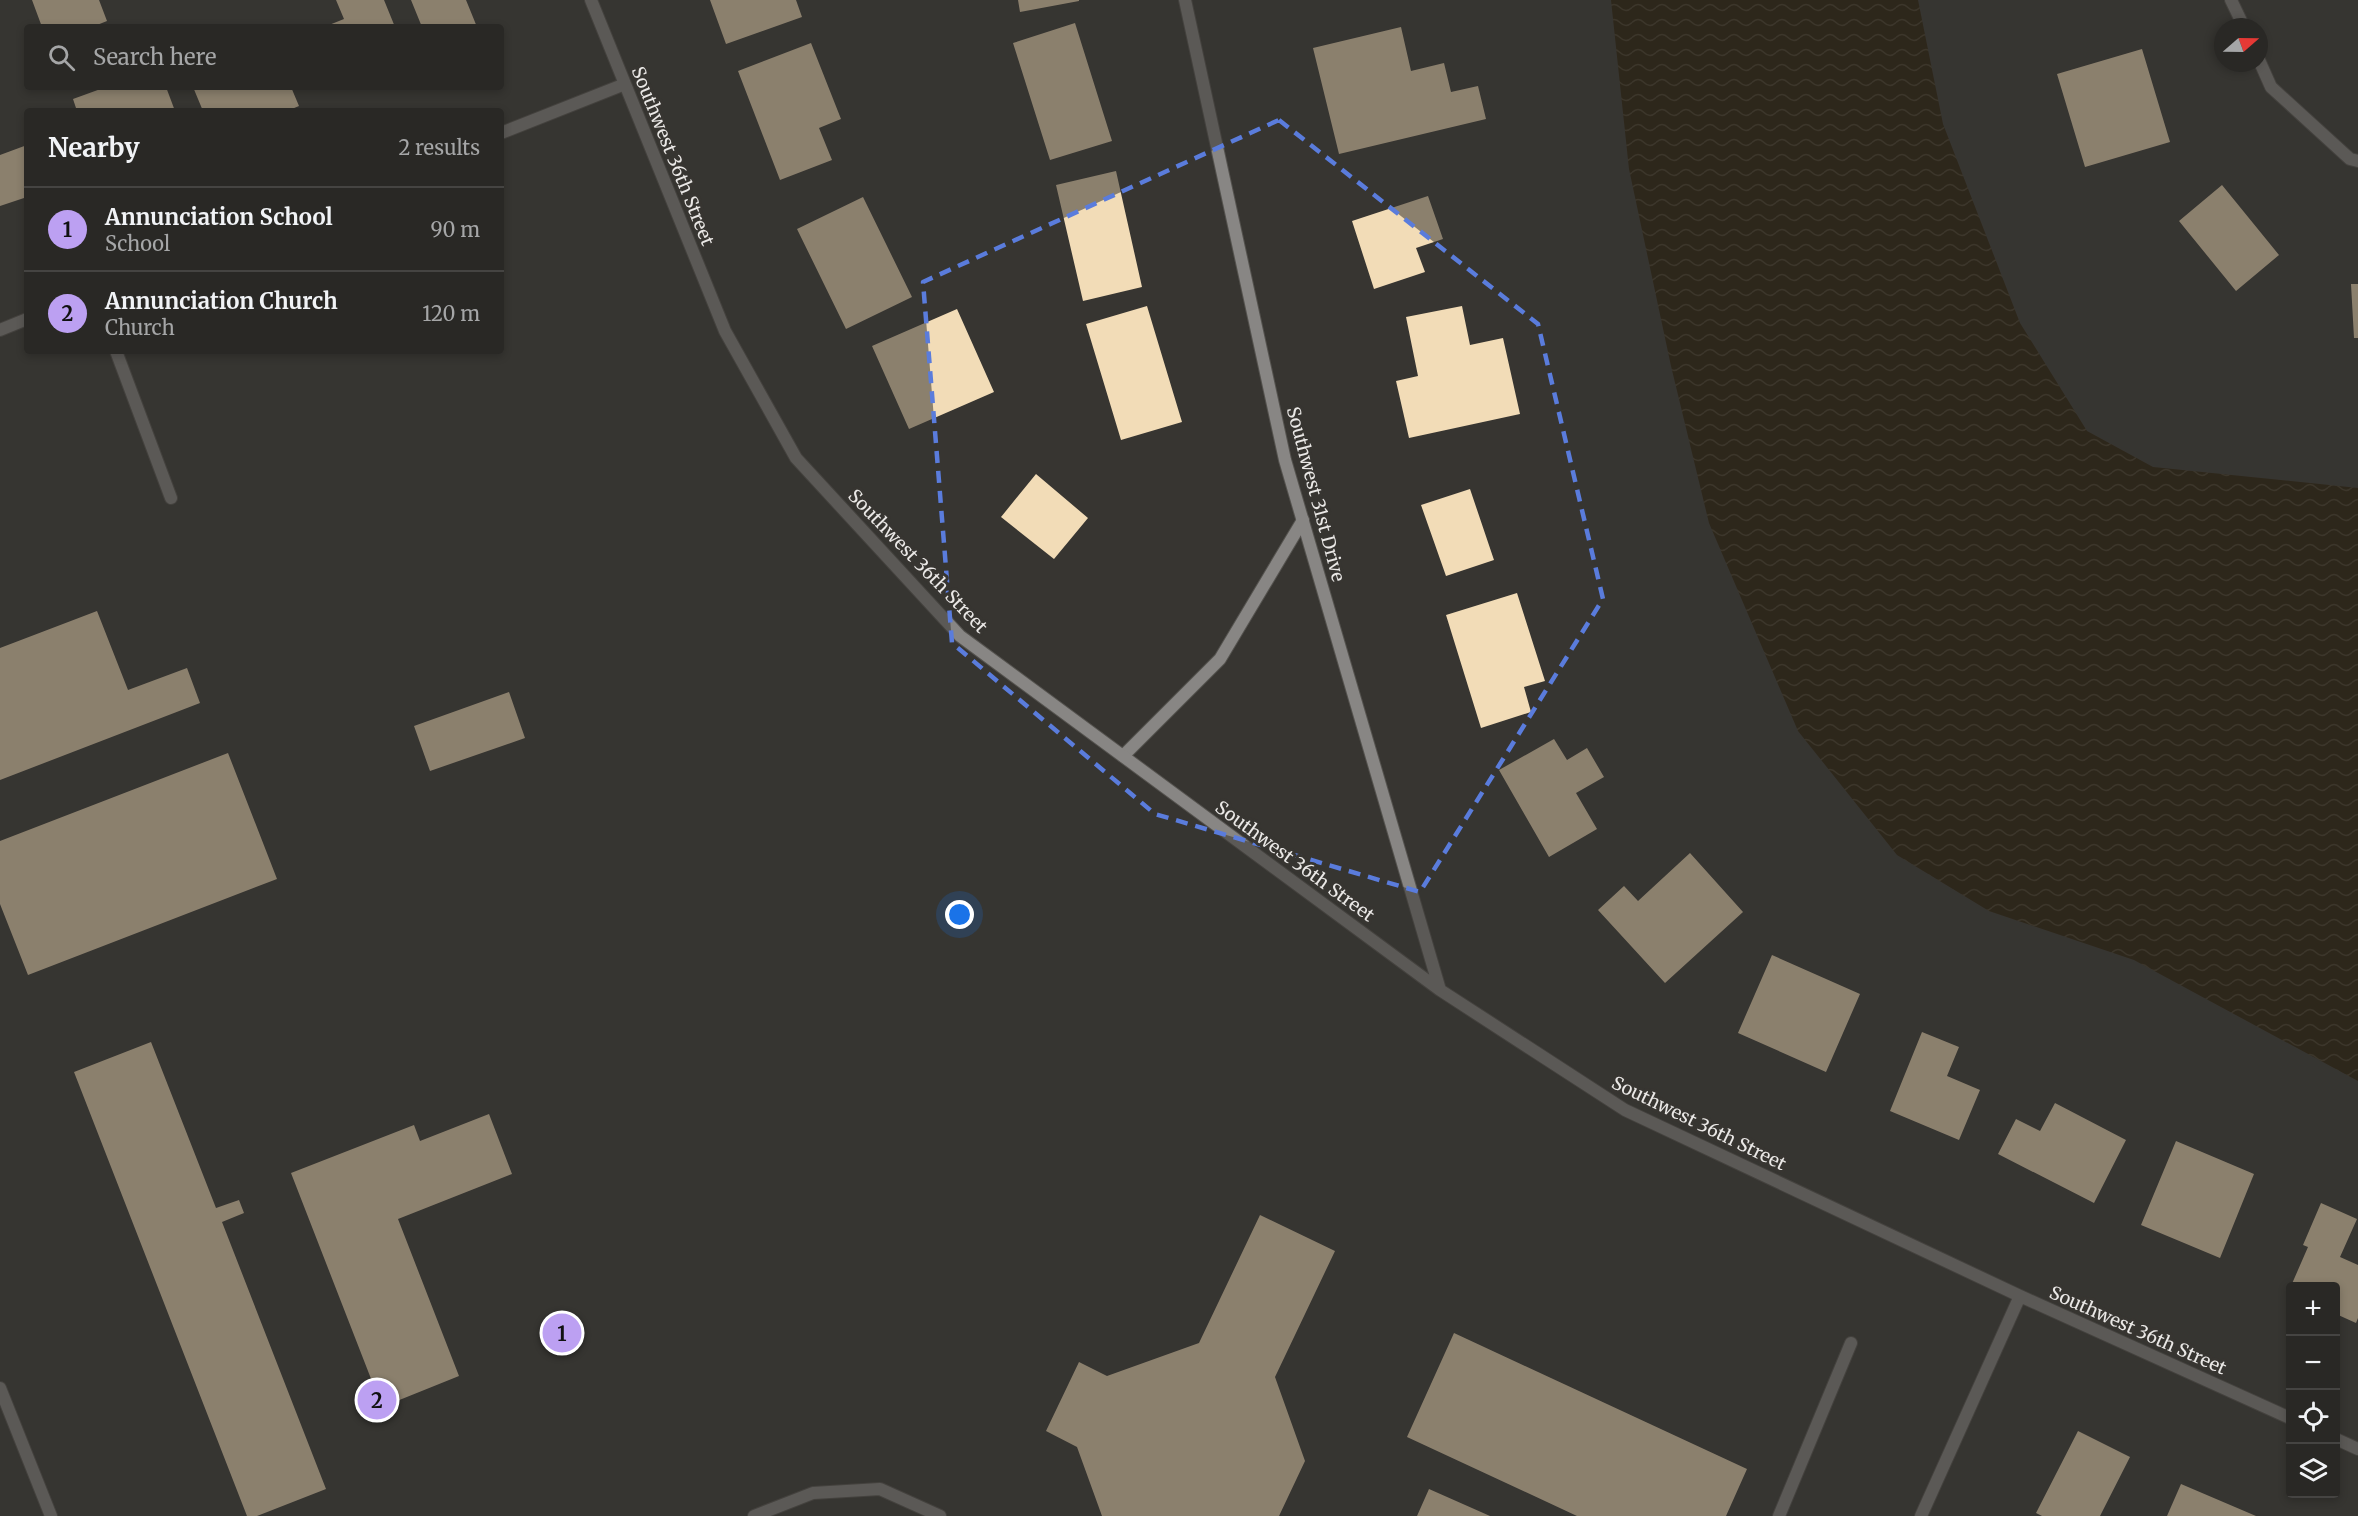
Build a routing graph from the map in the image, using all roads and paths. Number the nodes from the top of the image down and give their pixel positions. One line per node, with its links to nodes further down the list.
1 (591, 0): 6 (street, Southwest 36th Street)
2 (1185, 0): 13 (street, Southwest 31st Drive)
3 (2231, 0): 4 (street)
4 (2240, 18)
5 (2264, 72): 8 (street)
6 (624, 84): 7 (street); 14 (street, Southwest 36th Street)
7 (504, 132)
8 (2358, 161)
9 (24, 321): 10 (street)
10 (0, 330)
11 (117, 354): 12 (street)
12 (171, 498)
13 (1303, 520): 14 (street); 15 (street, Southwest 31st Drive)
14 (1123, 756): 15 (street, Southwest 36th Street)
15 (1440, 990): 16 (street, Southwest 36th Street)
16 (2020, 1296): 19 (street, Southwest 36th Street); 26 (street)
17 (1851, 1343): 25 (street)
18 (0, 1388): 22 (street)
19 (2286, 1416)
20 (2340, 1441): 21 (street)
21 (2358, 1449)
22 (51, 1516)
23 (754, 1516): 24 (street)
24 (940, 1516)
25 (1779, 1516)
26 (1921, 1516)

